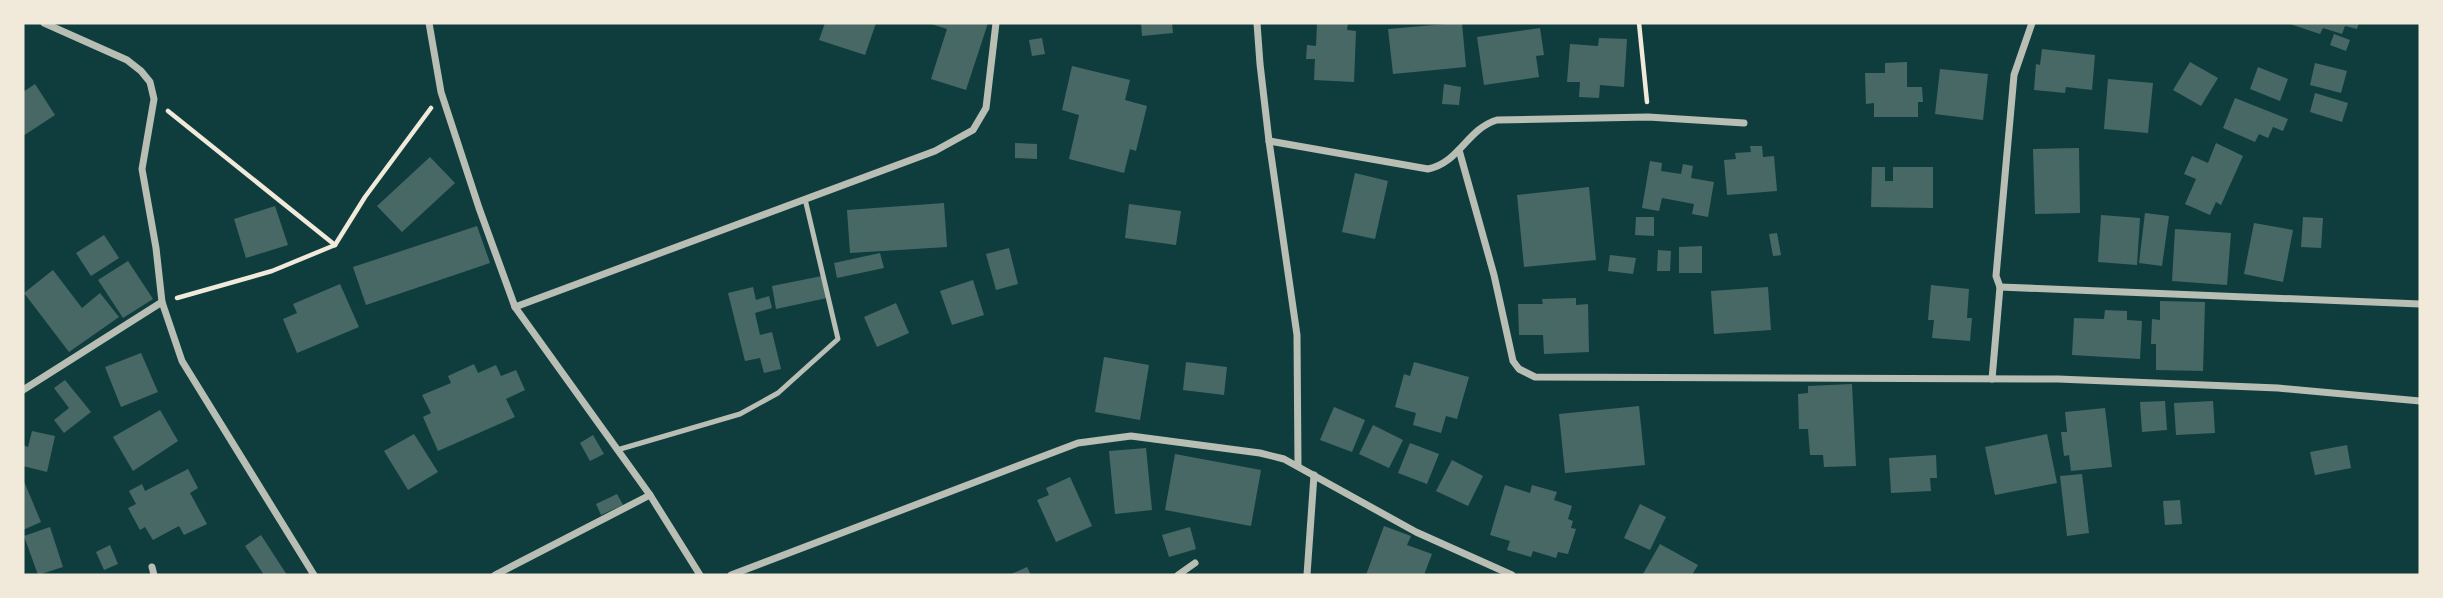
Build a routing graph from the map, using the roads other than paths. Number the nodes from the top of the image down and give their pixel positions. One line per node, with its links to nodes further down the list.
1 (44, 23): 11 (street)
2 (429, 23): 13 (street)
3 (996, 23): 9 (street)
4 (1258, 23): 7 (street)
5 (2032, 23): 10 (street)
6 (1744, 123): 8 (street)
7 (1269, 141): 8 (street); 18 (street)
8 (1459, 150): 14 (street)
9 (805, 199): 13 (street); 17 (lane)
10 (2000, 286): 12 (street); 14 (street)
11 (162, 302): 15 (street); 22 (street)
12 (2420, 304)
13 (515, 307): 17 (street)
14 (1992, 379): 16 (street)
15 (23, 390)
16 (2420, 401)
17 (617, 450): 20 (street)
18 (1298, 465): 19 (street); 25 (street)
19 (1314, 475): 27 (street); 28 (street)
20 (650, 495): 23 (street); 24 (street)
21 (1195, 563): 26 (street)
22 (314, 575)
23 (495, 575)
24 (701, 575)
25 (731, 575)
26 (1178, 575)
27 (1307, 575)
28 (1512, 575)

